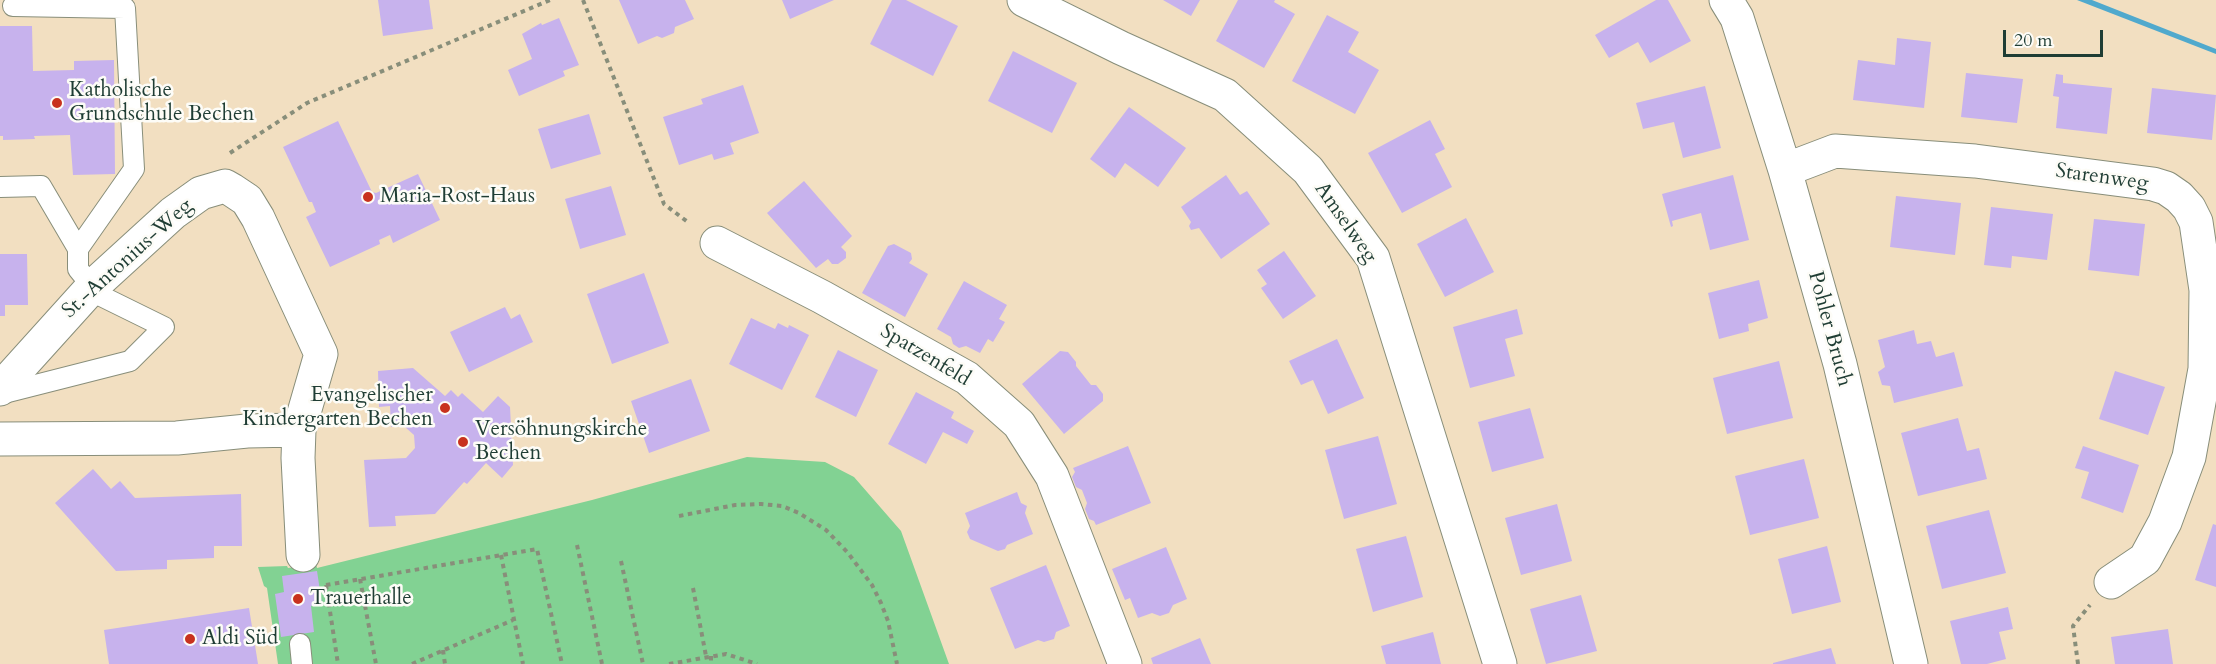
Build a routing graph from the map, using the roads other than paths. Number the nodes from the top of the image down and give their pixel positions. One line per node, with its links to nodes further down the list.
1 (1024, 0): 18 (street, Amselweg)
2 (1726, 0): 4 (street, Pohler Bruch)
3 (13, 6): 7 (lane)
4 (1785, 170): 14 (street, Starenweg); 19 (street, Pohler Bruch)
5 (0, 187): 7 (lane)
6 (717, 243): 17 (street, Spatzenfeld)
7 (78, 249): 8 (lane)
8 (93, 286): 9 (street, St.-Antonius-Weg); 10 (lane); 11 (street, St.-Antonius-Weg)
9 (0, 389)
10 (0, 394)
11 (299, 430): 12 (street); 13 (street)
12 (0, 439)
13 (303, 555)
14 (2111, 582)
15 (300, 644): 16 (lane)
16 (302, 664)
17 (1125, 664)
18 (1500, 664)
19 (1911, 664)

